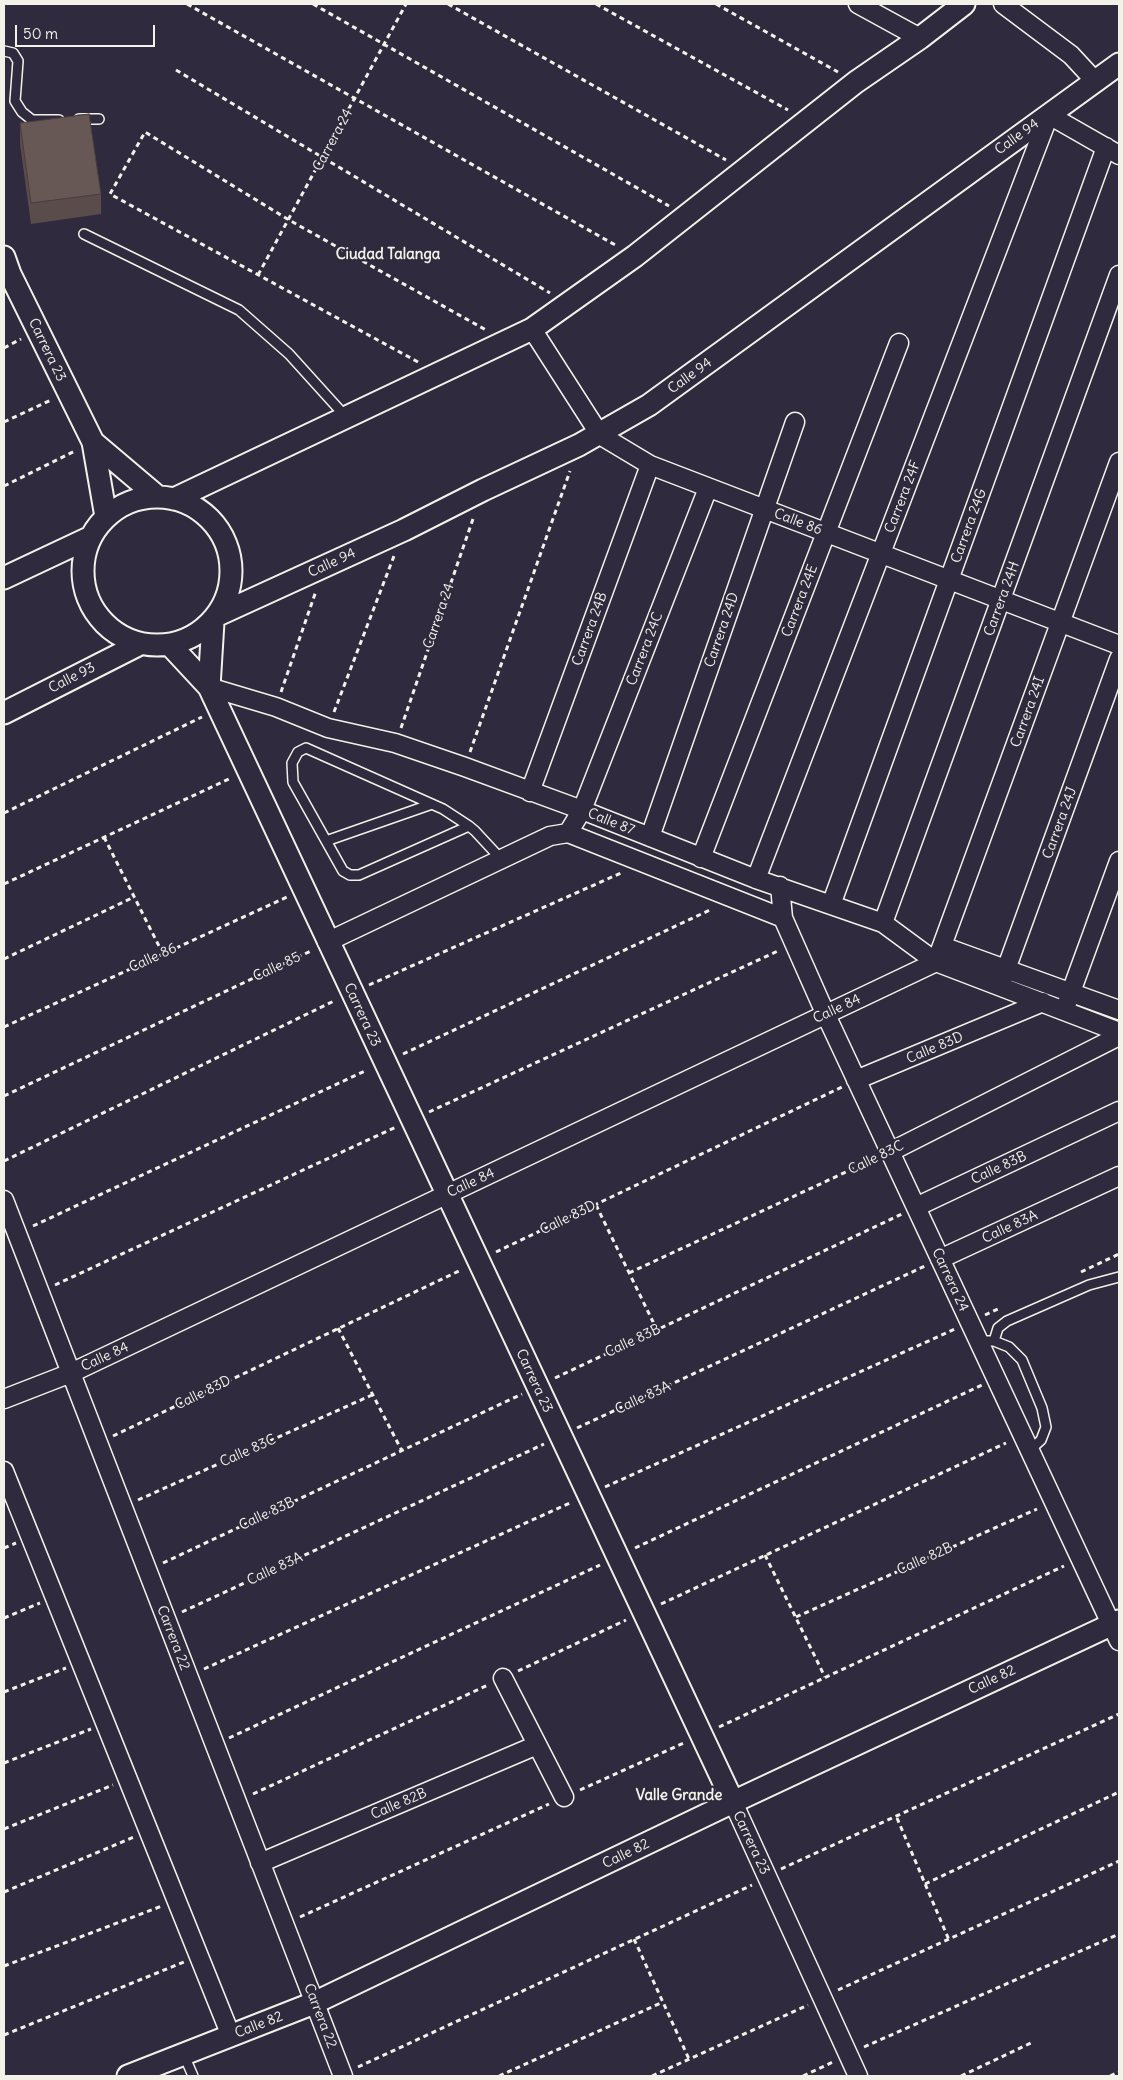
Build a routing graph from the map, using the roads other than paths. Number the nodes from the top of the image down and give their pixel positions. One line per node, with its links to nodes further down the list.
1 (858, 4): 4 (street)
2 (964, 4): 4 (street)
3 (1003, 4): 7 (street)
4 (920, 38): 14 (street)
5 (4, 51): 9 (lane)
6 (1119, 64): 7 (street, Calle 94)
7 (1096, 82): 8 (street, Calle 94)
8 (1049, 115): 10 (street); 18 (street, Calle 94); 28 (street, Carrera 24F)
9 (99, 119)
10 (1112, 151): 30 (street, Carrera 24G)
11 (84, 234): 16 (lane)
12 (4, 257): 19 (street, Carrera 23)
13 (1119, 275): 31 (street, Carrera 24H)
14 (532, 329): 16 (street); 18 (street, Calle 86)
15 (899, 343): 26 (street, Carrera 24E)
16 (346, 417): 23 (street)
17 (794, 422): 24 (street, Carrera 24D)
18 (600, 435): 21 (street, Calle 86); 32 (street, Calle 94)
19 (93, 442): 23 (street, Carrera 23); 25 (street, Carrera 23)
20 (1119, 462): 33 (street, Carrera 24I)
21 (650, 466): 22 (street, Calle 86); 40 (street, Carrera 24B)
22 (708, 488): 24 (street, Calle 86); 42 (street, Carrera 24C)
23 (166, 498): 25 (street); 32 (street)
24 (764, 509): 26 (street, Calle 86); 45 (street, Carrera 24D)
25 (106, 517): 27 (street)
26 (826, 533): 28 (street, Calle 86); 47 (street, Carrera 24E)
27 (91, 538): 29 (street); 34 (street)
28 (881, 554): 30 (street, Calle 86); 50 (street, Carrera 24F)
29 (4, 578)
30 (950, 580): 31 (street, Calle 86); 52 (street, Carrera 24G)
31 (1001, 600): 33 (street, Calle 86); 54 (street, Carrera 24H)
32 (215, 618): 35 (street); 38 (street, Carrera 23)
33 (1061, 623): 36 (street, Calle 86); 56 (street, Carrera 24I)
34 (140, 644): 35 (street); 39 (street, Calle 93)
35 (170, 645): 38 (street, Carrera 23)
36 (1119, 645)
37 (1119, 659): 57 (street, Carrera 24J)
38 (208, 687): 40 (street, Calle 87); 55 (street, Carrera 23)
39 (4, 713)
40 (530, 792): 42 (street, Calle 87)
41 (432, 804): 43 (lane); 46 (lane); 46 (lane)
42 (582, 810): 44 (street, Carrera 24C); 45 (street, Calle 87)
43 (469, 826): 46 (lane); 48 (lane)
44 (568, 832): 48 (street); 53 (street)
45 (650, 838): 47 (street, Calle 87)
46 (326, 841)
47 (701, 858): 50 (street, Calle 87)
48 (501, 859): 55 (street)
49 (1119, 861): 58 (street)
50 (756, 879): 51 (street, Calle 87)
51 (780, 886): 52 (street, Calle 87); 53 (street, Carrera 24)
52 (831, 905): 54 (street, Calle 87)
53 (783, 918): 62 (street, Carrera 24)
54 (883, 923): 56 (street, Calle 87)
55 (327, 942): 69 (street, Carrera 23)
56 (939, 954): 57 (street, Calle 87); 62 (street, Calle 84)
57 (1003, 978): 58 (street); 59 (street)
58 (1070, 994): 60 (street); 61 (street)
59 (1043, 1002): 61 (street); 65 (street, Calle 83D)
60 (1119, 1010)
61 (1064, 1011): 63 (street)
62 (826, 1015): 65 (street, Carrera 24); 69 (street, Calle 84)
63 (1119, 1032)
64 (1119, 1036): 67 (street, Calle 83C)
65 (856, 1080): 67 (street, Carrera 24)
66 (1119, 1111): 71 (street, Calle 83B)
67 (890, 1152): 71 (street, Carrera 24)
68 (1119, 1176): 72 (street, Calle 83A)
69 (446, 1195): 75 (street, Calle 84); 83 (street, Carrera 23)
70 (4, 1200): 75 (street, Carrera 22)
71 (916, 1207): 72 (street, Carrera 24)
72 (940, 1259): 74 (street, Carrera 24)
73 (1119, 1276): 74 (lane)
74 (986, 1341): 77 (street, Carrera 24); 77 (lane)
75 (71, 1373): 76 (street, Calle 84); 84 (street, Carrera 22)
76 (4, 1399)
77 (1026, 1443): 79 (street, Carrera 24)
78 (4, 1471): 86 (street)
79 (1117, 1629): 83 (street, Calle 82)
80 (503, 1678): 81 (street)
81 (537, 1745): 82 (street); 84 (street, Calle 82B)
82 (564, 1798)
83 (733, 1802): 85 (street, Calle 82); 91 (street, Carrera 23)
84 (260, 1863): 85 (street, Carrera 22)
85 (314, 2003): 86 (street, Calle 82); 88 (street, Carrera 22)
86 (230, 2036): 87 (street, Calle 82)
87 (184, 2054): 89 (street, Calle 82); 90 (lane)
88 (343, 2075)
89 (128, 2076)
90 (193, 2076)
91 (858, 2076)

